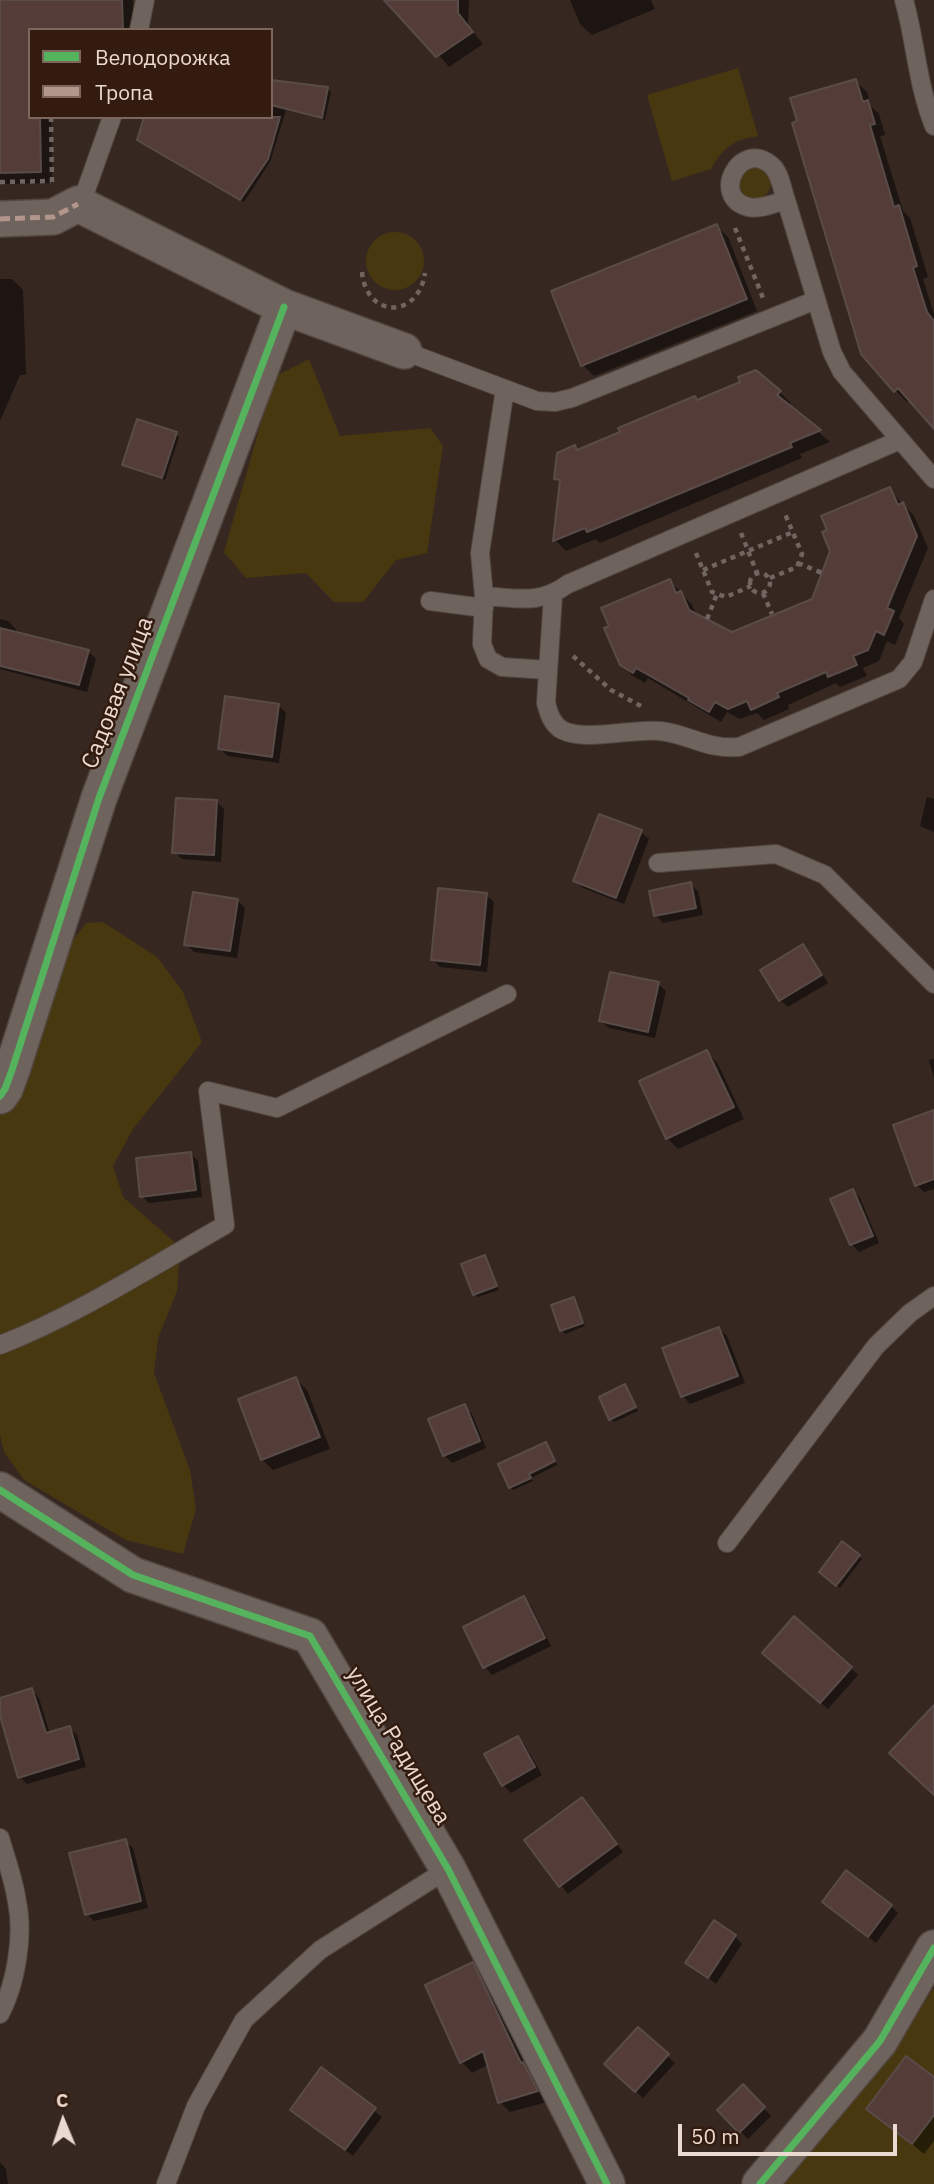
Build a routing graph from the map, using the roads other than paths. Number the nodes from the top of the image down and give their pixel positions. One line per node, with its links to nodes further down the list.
1 (145, 0): 3 (lane)
2 (904, 0): 5 (lane)
3 (139, 28)
4 (111, 119): 7 (lane)
5 (934, 126)
6 (786, 200): 6 (lane); 9 (lane)
7 (65, 211): 8 (street); 10 (street)
8 (0, 219)
9 (816, 300): 12 (lane); 13 (lane)
10 (284, 307): 11 (street); 23 (street, Садовая улица)
11 (404, 351): 12 (lane)
12 (505, 389): 18 (lane)
13 (900, 440): 14 (lane); 15 (lane)
14 (934, 479)
15 (553, 595): 18 (lane); 19 (lane)
16 (934, 598): 19 (lane)
17 (430, 601): 18 (lane)
18 (484, 602): 19 (lane)
19 (548, 670)
20 (658, 863): 21 (lane)
21 (934, 984)
22 (508, 995): 25 (lane)
23 (0, 1096)
24 (934, 1296): 27 (lane)
25 (0, 1345)
26 (0, 1490): 29 (street, улица Радищева)
27 (727, 1543)
28 (0, 1838): 31 (lane)
29 (448, 1869): 32 (lane); 33 (street, улица Радищева)
30 (934, 1948): 34 (street)
31 (0, 2014)
32 (166, 2184)
33 (607, 2184)
34 (760, 2184)

